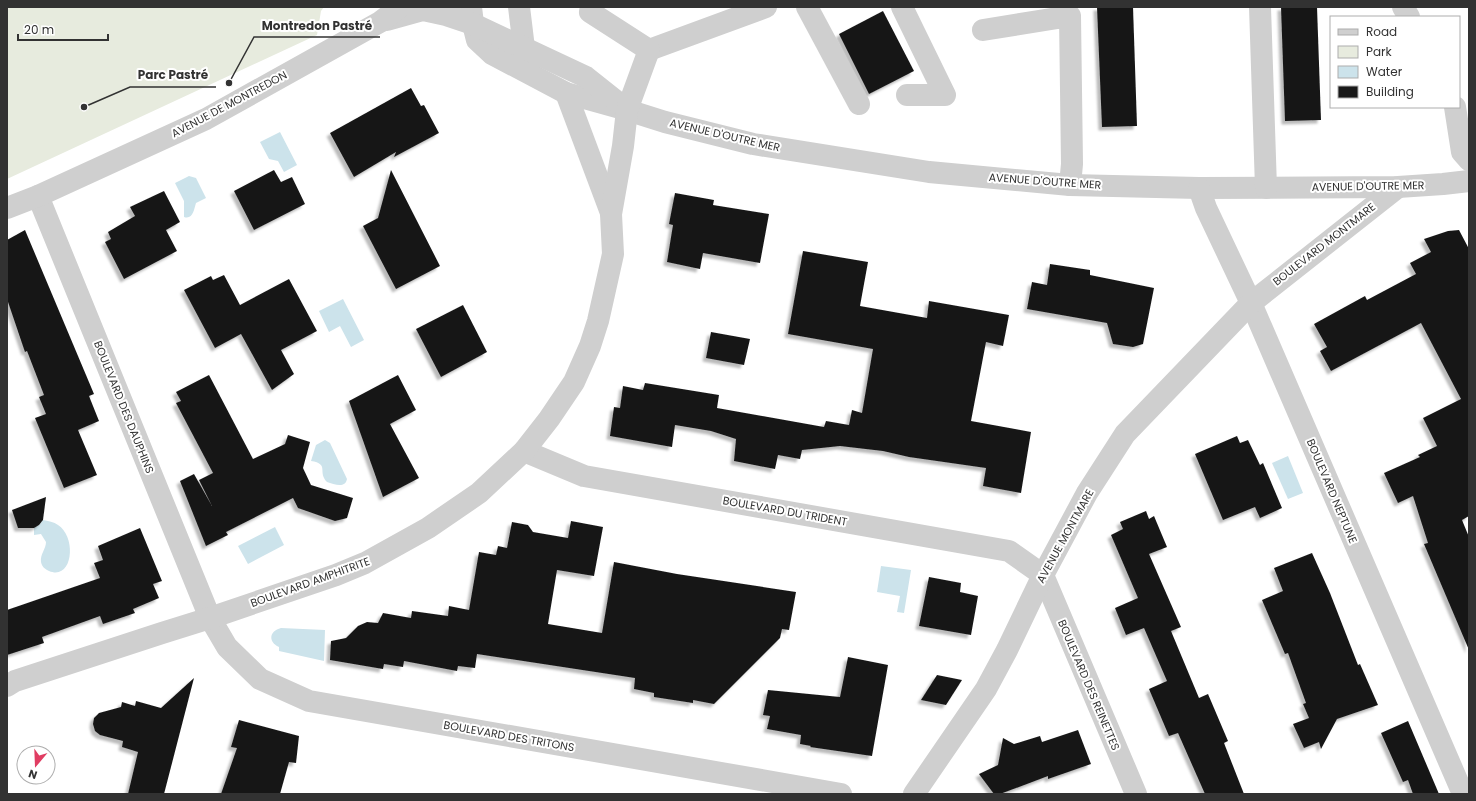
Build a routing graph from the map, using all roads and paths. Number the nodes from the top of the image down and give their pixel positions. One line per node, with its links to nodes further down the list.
1 (400, 7): 9 (street, AVENUE DE MONTREDON)
2 (519, 7): 13 (street)
3 (591, 7): 14 (street)
4 (766, 7): 14 (street)
5 (807, 7): 17 (street)
6 (902, 7): 16 (street)
7 (1260, 7): 25 (street)
8 (1404, 7): 11 (street)
9 (378, 14): 10 (street, AVENUE D'OUTRE MER); 26 (street, AVENUE DE MONTREDON)
10 (472, 16): 13 (street, AVENUE D'OUTRE MER); 15 (street, AVENUE D'OUTRE MER)
11 (1408, 16)
12 (983, 30): 22 (street)
13 (524, 48): 19 (street, AVENUE D'OUTRE MER)
14 (649, 50): 19 (street, BOULEVARD AMPHITRITE)
15 (566, 93): 19 (street, AVENUE D'OUTRE MER); 28 (street, BOULEVARD AMPHITRITE)
16 (907, 95)
17 (859, 104)
18 (1455, 108): 20 (street)
19 (627, 110): 22 (street, AVENUE D'OUTRE MER); 28 (street, BOULEVARD AMPHITRITE)
20 (1469, 160)
21 (1469, 181): 23 (street, AVENUE D'OUTRE MER)
22 (1070, 184): 24 (street, AVENUE D'OUTRE MER)
23 (1398, 187): 25 (street, AVENUE D'OUTRE MER); 29 (street, BOULEVARD MONTMARE)
24 (1199, 188): 25 (street, AVENUE D'OUTRE MER); 29 (street, BOULEVARD NEPTUNE)
25 (1266, 188)
26 (38, 196): 27 (street, AVENUE DE MONTREDON); 32 (street, BOULEVARD DES DAUPHINS)
27 (7, 208)
28 (611, 214): 30 (street, BOULEVARD AMPHITRITE)
29 (1251, 302): 31 (street, AVENUE MONTMARE); 37 (street, BOULEVARD NEPTUNE)
30 (524, 451): 31 (street, BOULEVARD DU TRIDENT); 32 (street, BOULEVARD AMPHITRITE)
31 (1042, 575): 35 (street, AVENUE MONTMARE); 36 (street, BOULEVARD DES REINETTES)
32 (210, 618): 33 (street, BOULEVARD AMPHITRITE); 34 (street, BOULEVARD DES TRITONS)
33 (7, 686)
34 (841, 794)
35 (914, 794)
36 (1136, 794)
37 (1463, 794)

